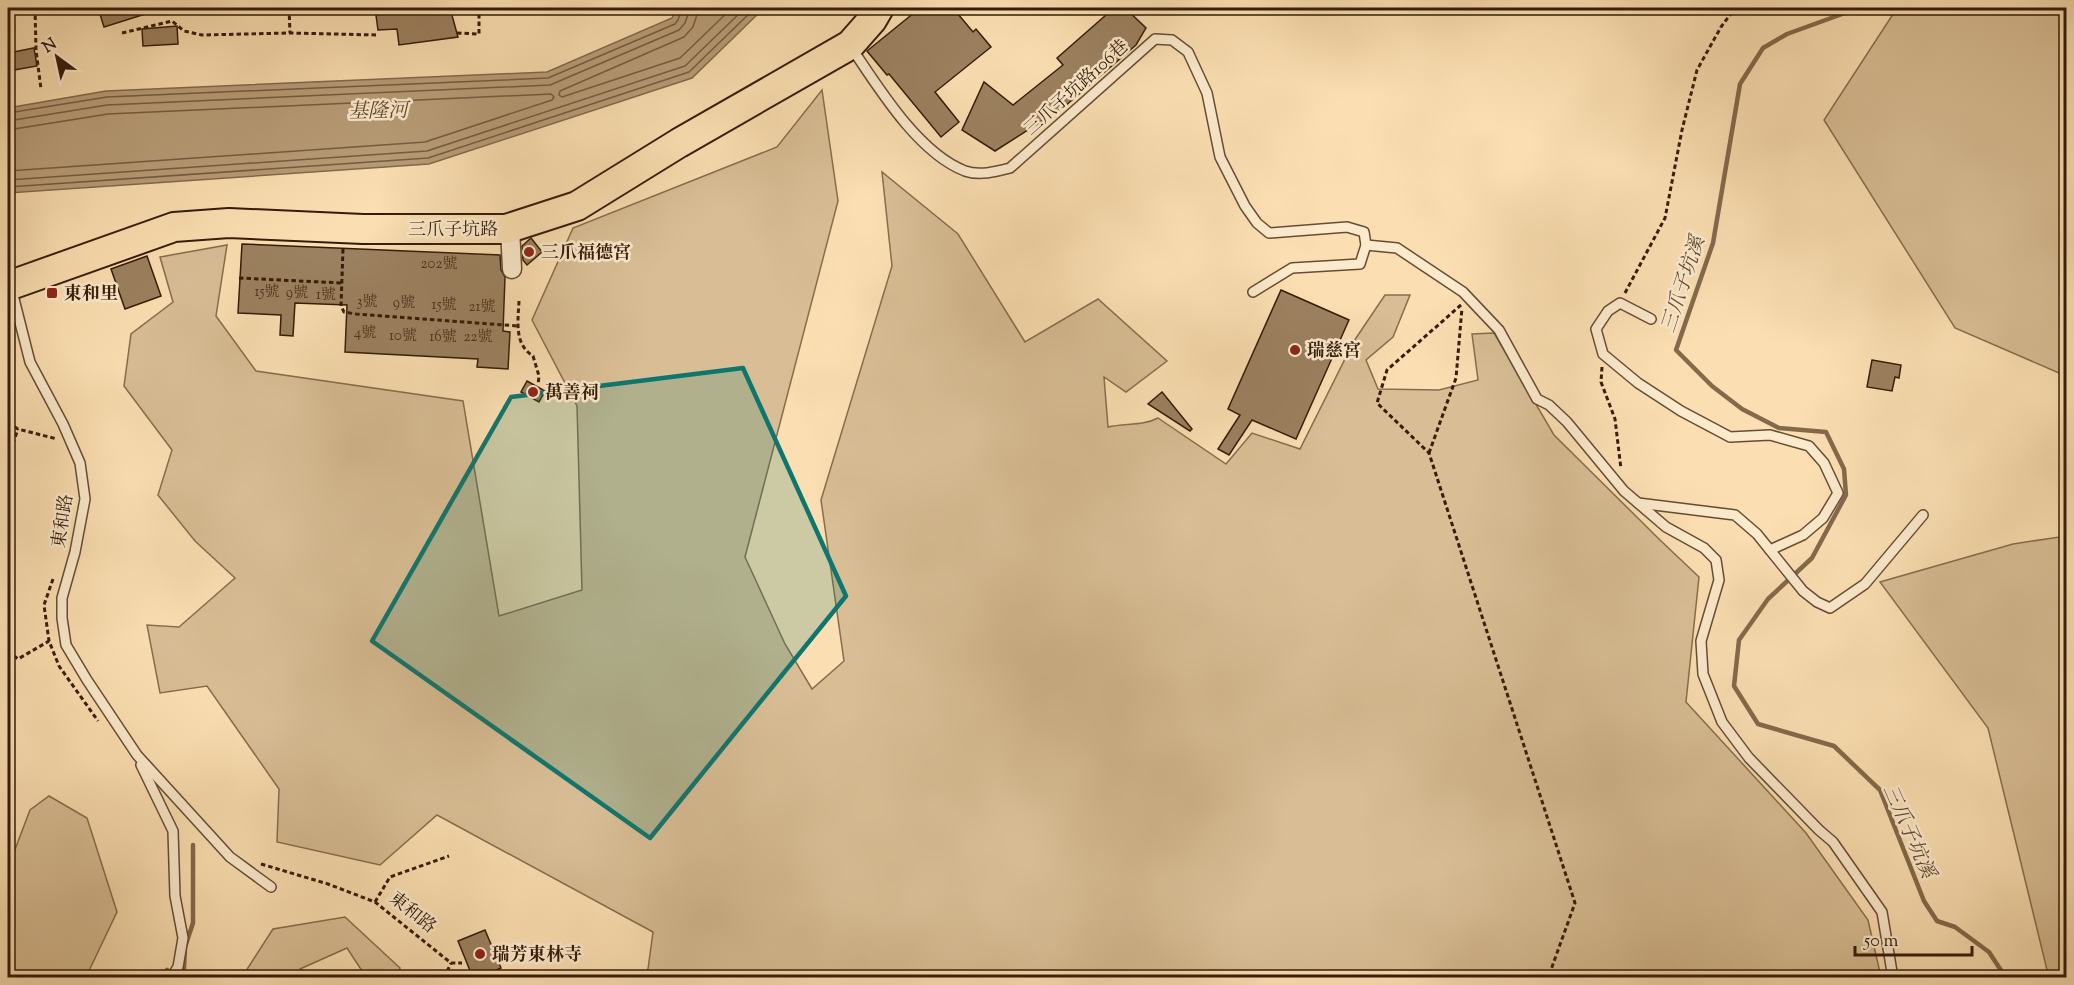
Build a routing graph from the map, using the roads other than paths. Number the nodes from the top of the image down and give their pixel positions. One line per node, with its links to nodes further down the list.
1 (879, 8): 2 (main road, 三爪子坑路)
2 (850, 45): 3 (main road, 三爪子坑路); 4 (lane, 三爪子坑路106巷)
3 (510, 228): 5 (street); 6 (main road, 三爪子坑路)
4 (1366, 244): 7 (lane); 9 (lane)
5 (512, 269)
6 (9, 285): 12 (lane, 東和路)
7 (1253, 292)
8 (1652, 319): 11 (lane)
9 (1638, 503): 11 (lane); 15 (lane)
10 (1923, 515): 11 (lane)
11 (1770, 550)
12 (136, 755): 13 (lane, 東和路); 14 (lane, 東和路)
13 (271, 887)
14 (171, 978)
15 (1893, 978)

